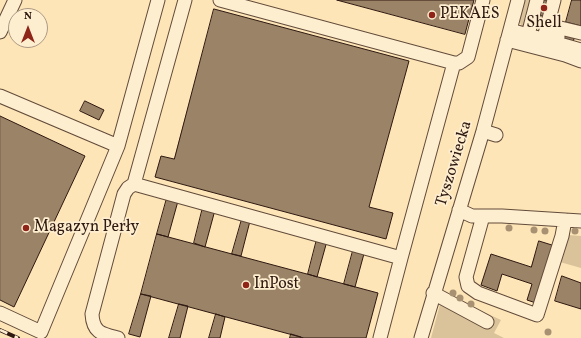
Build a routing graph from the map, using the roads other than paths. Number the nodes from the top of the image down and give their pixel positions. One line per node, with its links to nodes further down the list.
1 (15, 0): 9 (street)
2 (158, 0): 22 (street)
3 (184, 0): 23 (street)
4 (220, 0): 7 (street)
5 (483, 0): 18 (street)
6 (518, 0): 13 (street, Tyszowiecka)
7 (246, 3): 18 (street)
8 (546, 3): 10 (street); 14 (street)
9 (3, 16): 11 (street)
10 (548, 25): 12 (street); 15 (street)
11 (0, 32)
12 (581, 34)
13 (509, 35): 14 (street); 17 (street); 20 (street, Tyszowiecka)
14 (528, 35): 16 (street)
15 (581, 43)
16 (581, 50)
17 (581, 62)
18 (454, 63): 28 (street)
19 (0, 96): 22 (street)
20 (483, 132): 21 (street); 24 (street, Tyszowiecka)
21 (496, 136)
22 (118, 146): 30 (street)
23 (134, 184): 28 (street); 32 (street)
24 (459, 210): 25 (street); 29 (street, Tyszowiecka)
25 (483, 216): 26 (street); 26 (street)
26 (565, 220): 27 (street)
27 (581, 221)
28 (401, 258): 33 (street)
29 (432, 297): 31 (street); 34 (street, Tyszowiecka)
30 (0, 313)
31 (487, 322)
32 (118, 338)
33 (380, 338)
34 (421, 338)

